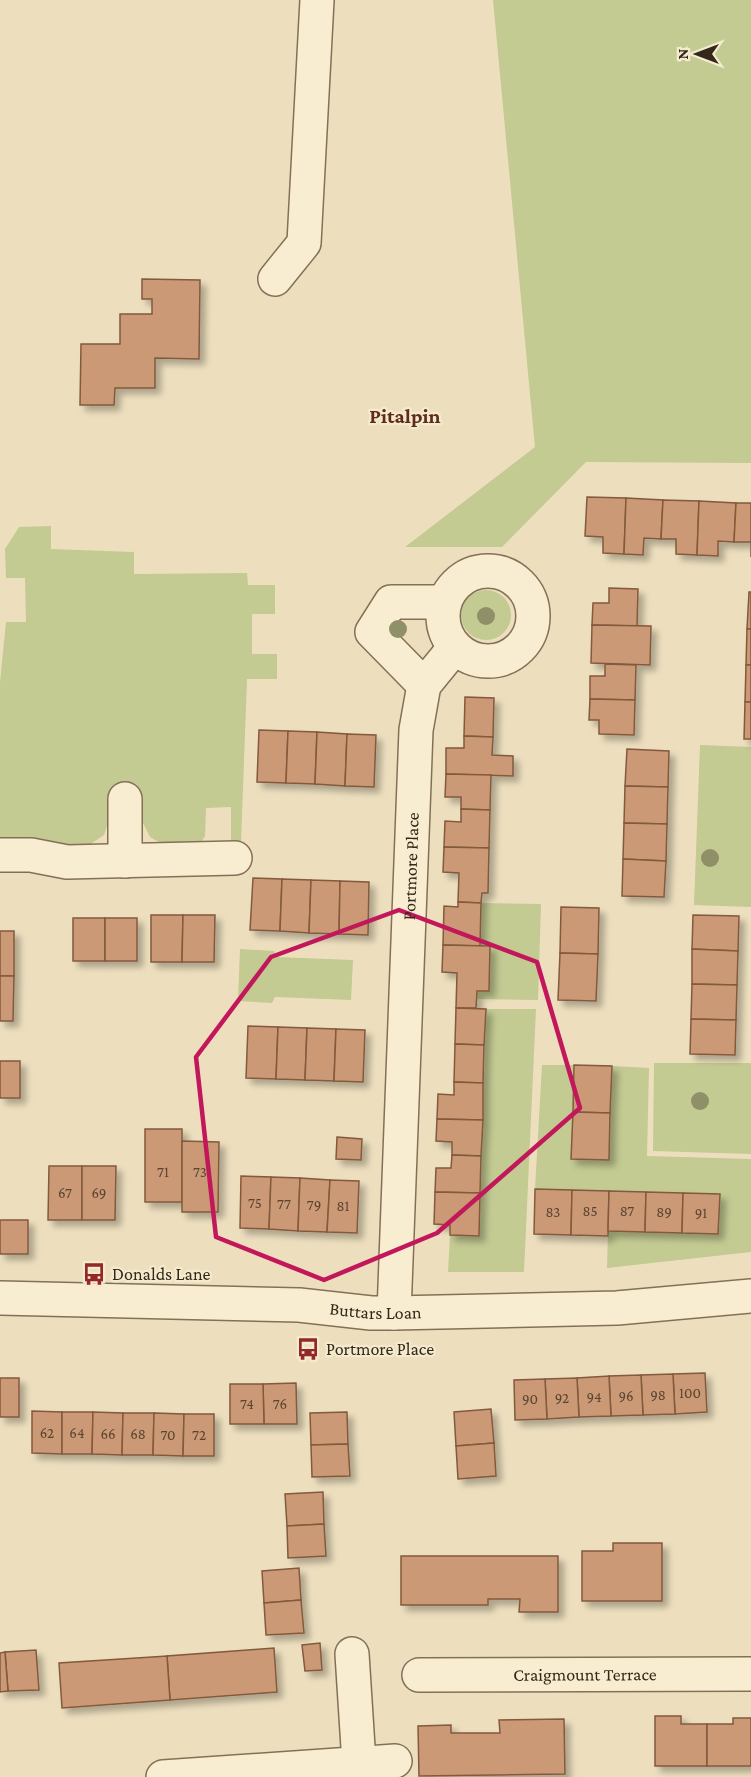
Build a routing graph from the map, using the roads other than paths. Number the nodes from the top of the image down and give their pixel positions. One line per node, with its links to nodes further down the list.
1 (317, 0): 2 (street)
2 (274, 279)
3 (445, 602): 4 (street); 4 (street); 5 (street)
4 (455, 647): 5 (street)
5 (424, 685): 12 (street, Portmore Place)
6 (125, 799): 9 (street)
7 (0, 855): 9 (street)
8 (236, 858): 9 (street)
9 (125, 861)
10 (751, 1296): 12 (street, Buttars Loan)
11 (0, 1298): 12 (street, Buttars Loan)
12 (394, 1313)
13 (352, 1654): 17 (street)
14 (751, 1674): 15 (street, Craigmount Terrace)
15 (418, 1675)
16 (395, 1761): 17 (street)
17 (359, 1763): 18 (street)
18 (163, 1777)

